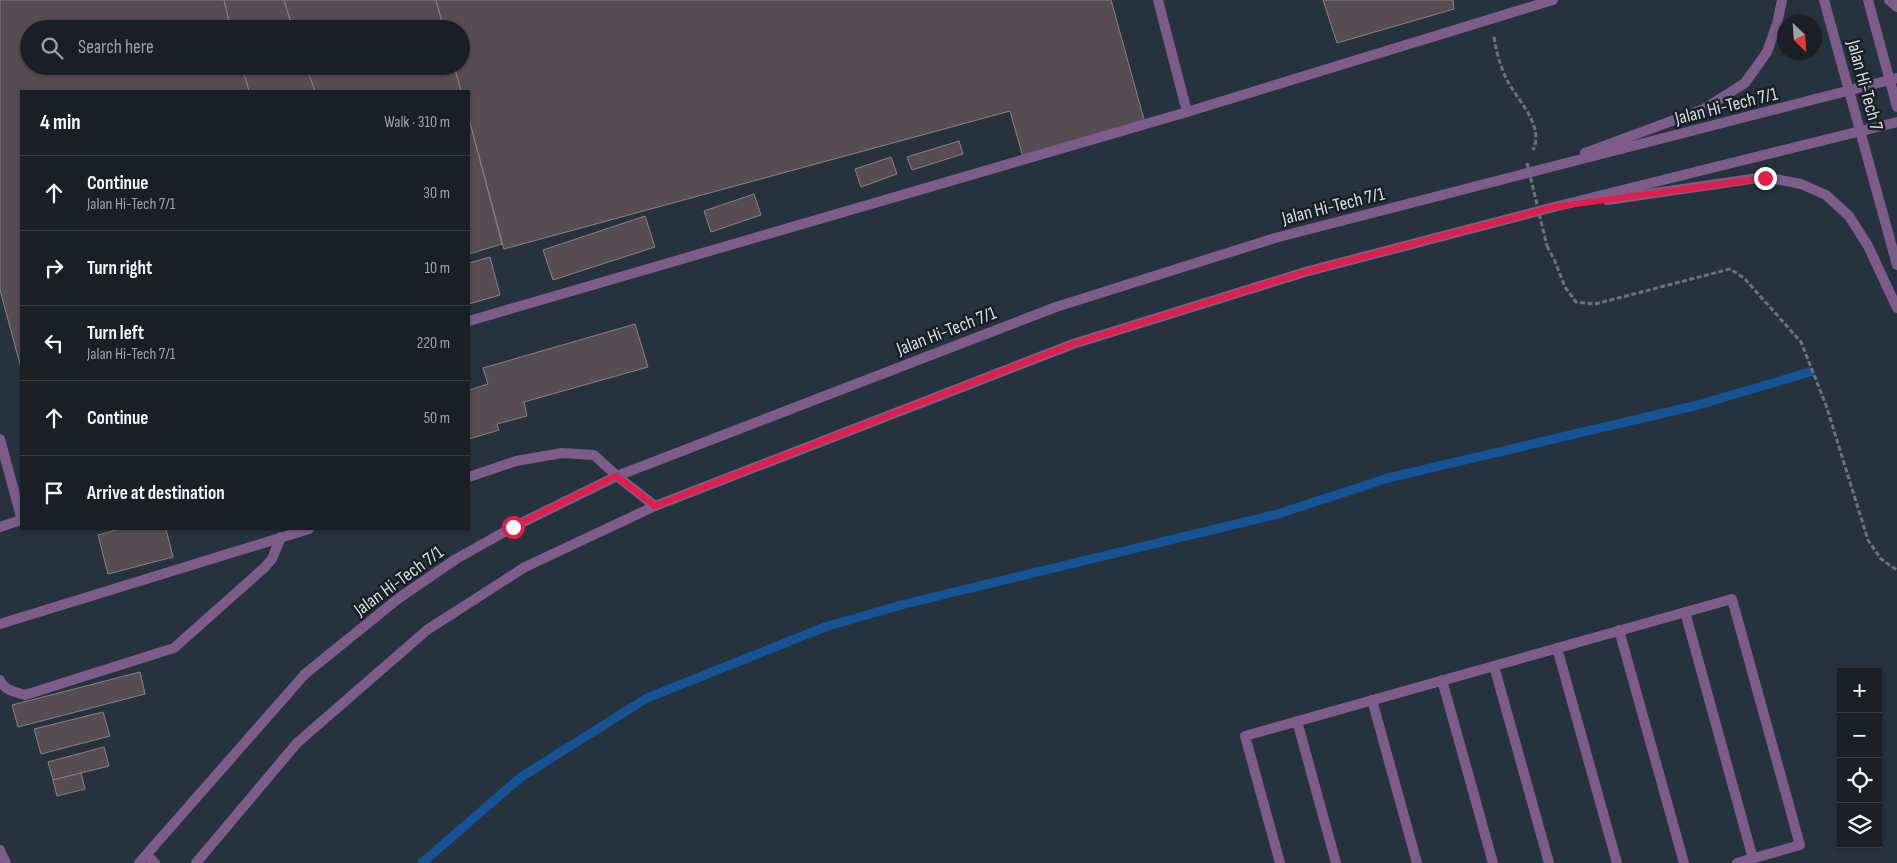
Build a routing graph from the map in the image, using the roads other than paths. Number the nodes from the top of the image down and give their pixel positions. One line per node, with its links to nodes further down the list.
1 (1158, 0): 11 (street)
2 (1553, 0): 11 (street)
3 (1782, 0): 14 (street)
4 (1824, 0): 9 (street, Jalan Hi-Tech 7)
5 (1868, 0): 8 (street, Jalan Hi-Tech 7)
6 (1889, 0): 7 (street)
7 (1897, 7)
8 (1893, 79): 9 (street, Jalan Hi-Tech 7/1); 10 (street, Jalan Hi-Tech 7)
9 (1849, 91): 13 (street, Jalan Hi-Tech 7); 14 (street, Jalan Hi-Tech 7/1)
10 (1897, 107)
11 (1187, 112): 18 (street)
12 (1897, 122): 13 (street)
13 (1860, 130): 15 (street); 16 (street, Jalan Hi-Tech 7)
14 (1534, 172): 20 (street, Jalan Hi-Tech 7/1)
15 (1554, 207): 17 (street); 22 (street)
16 (1897, 266)
17 (1897, 308)
18 (470, 321)
19 (0, 439): 23 (street)
20 (616, 476): 21 (street); 22 (street); 38 (street, Jalan Hi-Tech 7/1)
21 (470, 477)
22 (655, 506): 43 (street)
23 (20, 514)
24 (20, 518): 25 (street)
25 (0, 527)
26 (306, 530): 27 (street)
27 (281, 537): 29 (street); 33 (street)
28 (1685, 612): 30 (street); 39 (street); 39 (street)
29 (0, 624)
30 (1619, 630): 31 (street); 50 (street)
31 (1557, 648): 32 (street); 49 (street)
32 (1494, 666): 34 (street); 48 (street)
33 (0, 680)
34 (1442, 680): 35 (street); 47 (street)
35 (1372, 700): 36 (street); 46 (street)
36 (1297, 721): 44 (street); 45 (street)
37 (0, 850): 40 (street)
38 (146, 855): 41 (street, Jalan Hi-Tech 7/1); 42 (street)
39 (1753, 858): 51 (street)
40 (6, 863)
41 (139, 863)
42 (155, 863)
43 (196, 863)
44 (1280, 863)
45 (1336, 863)
46 (1417, 863)
47 (1493, 863)
48 (1549, 863)
49 (1617, 863)
50 (1684, 863)
51 (1737, 863)

